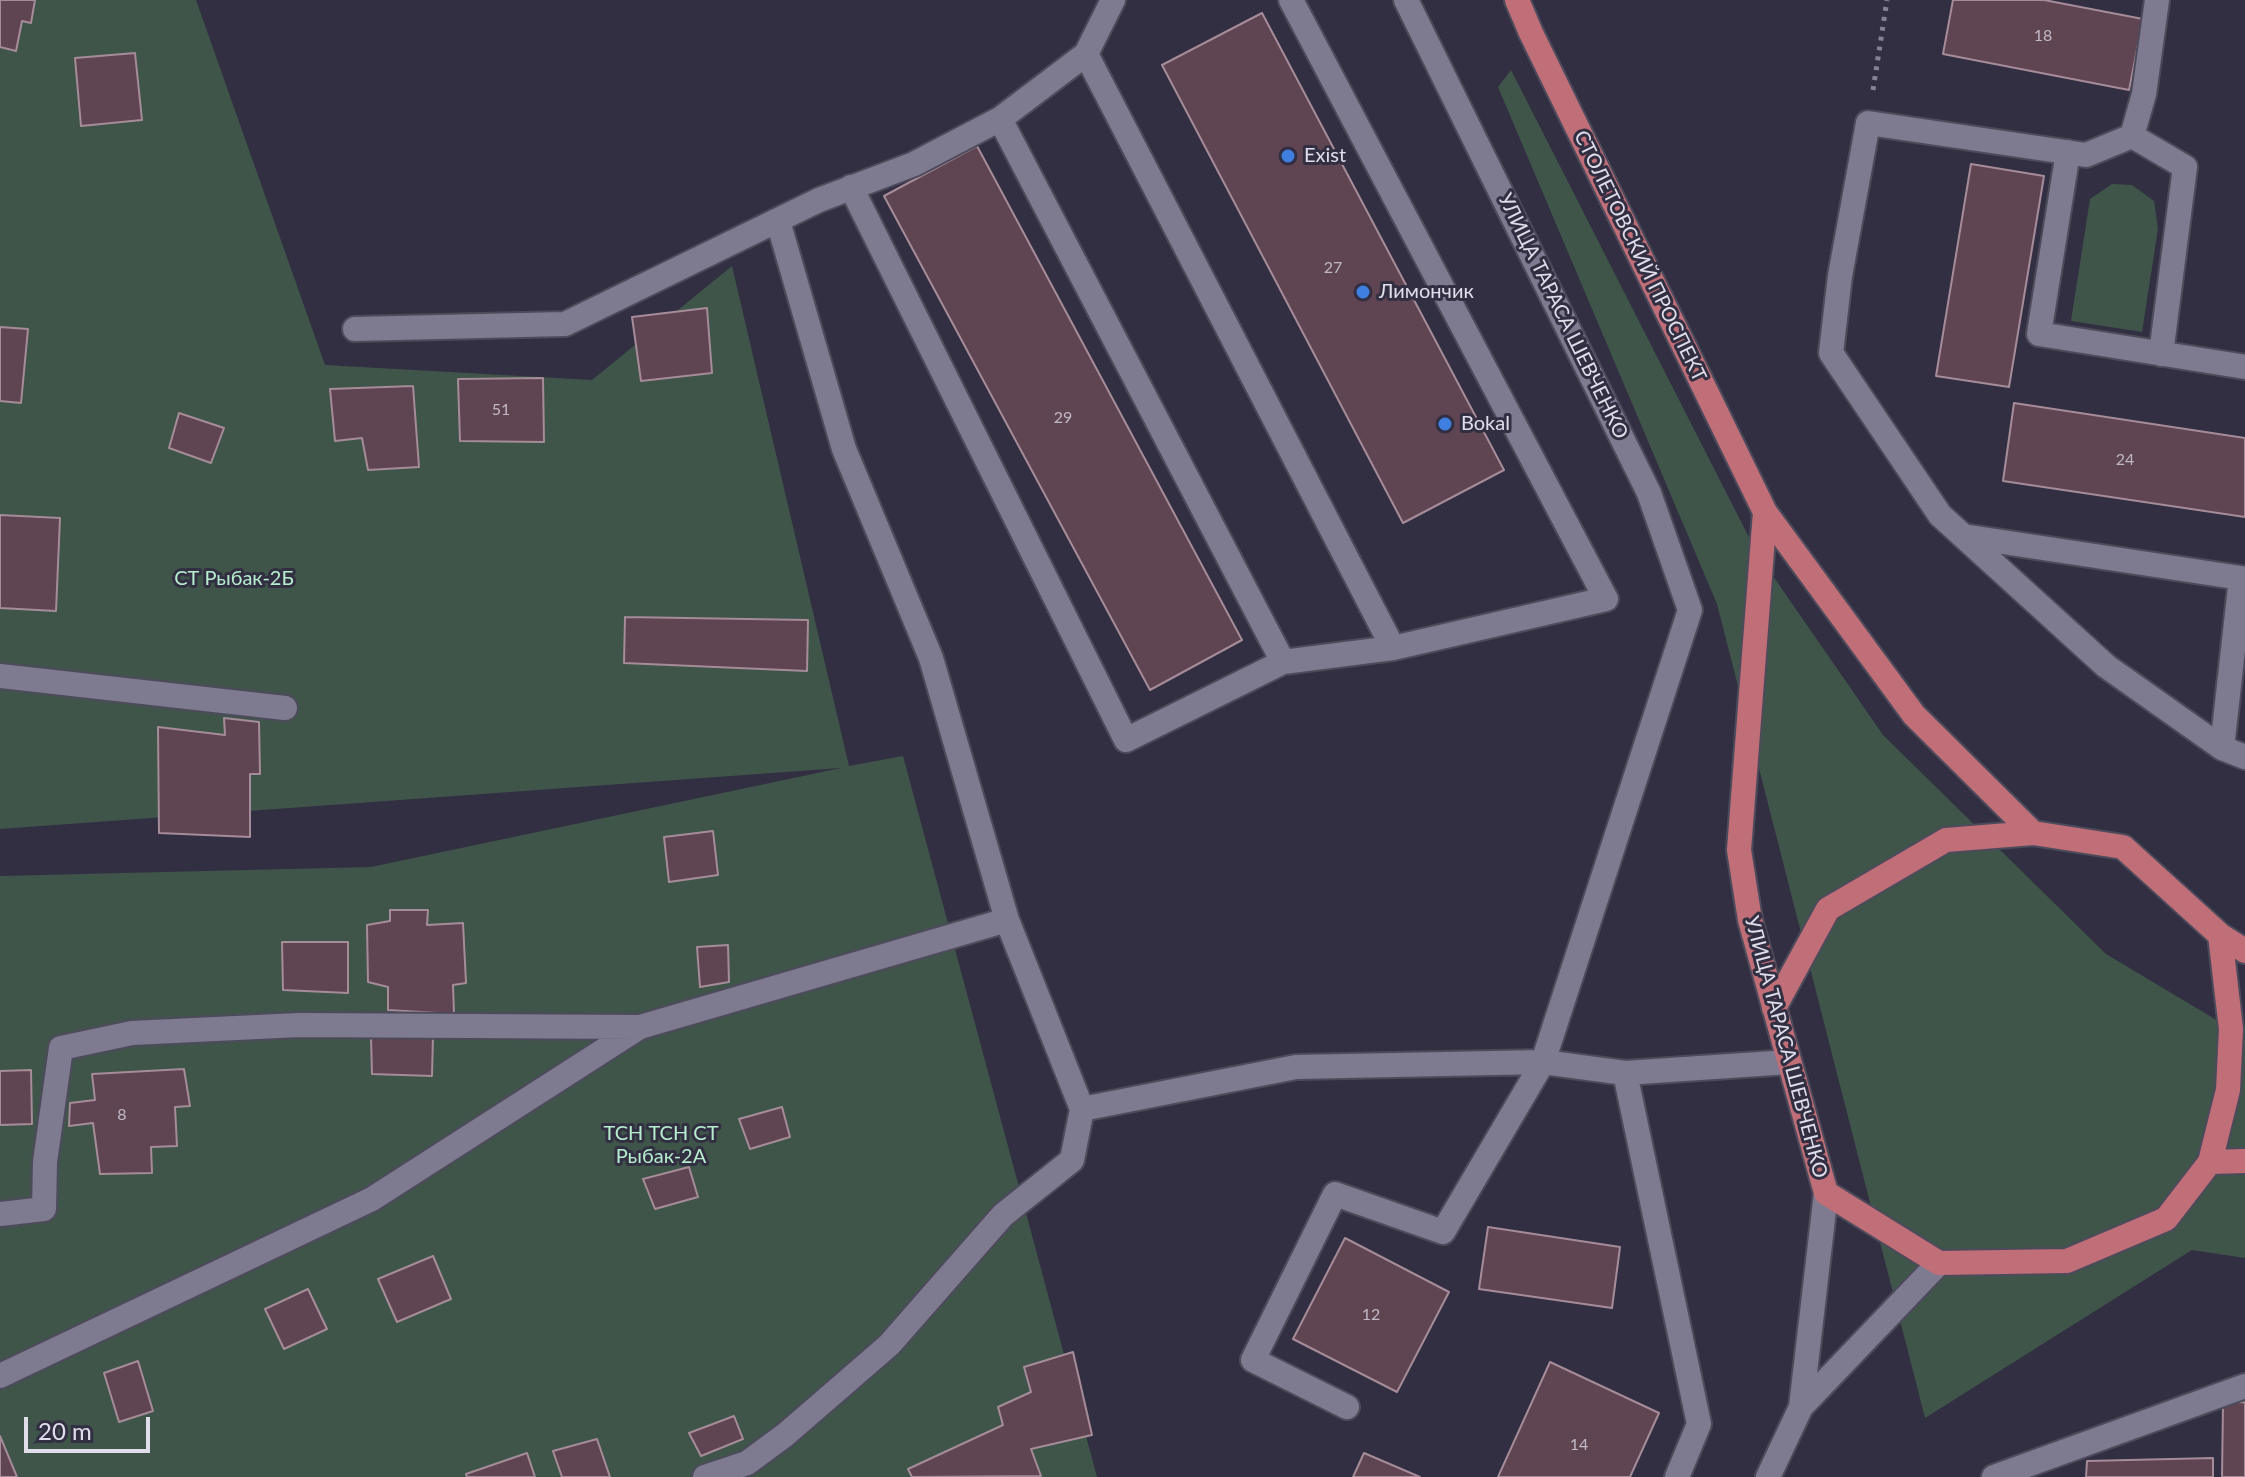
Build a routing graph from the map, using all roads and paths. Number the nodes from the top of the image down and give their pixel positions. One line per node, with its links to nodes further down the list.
1 (1113, 0): 7 (street)
2 (1291, 0): 19 (street)
3 (1406, 0): 31 (street, УЛИЦА ТАРАСА ШЕВЧЕНКО)
4 (1519, 0): 17 (main road, СТОЛЕТОВСКИЙ ПРОСПЕКТ)
5 (1887, 0): 9 (path)
6 (2157, 0): 10 (street)
7 (1086, 54): 8 (street); 19 (street)
8 (1000, 119): 12 (street); 20 (street)
9 (1868, 123): 11 (street); 18 (street)
10 (2132, 136): 11 (street); 15 (street)
11 (2068, 152): 15 (street)
12 (851, 187): 13 (street); 20 (street)
13 (778, 221): 14 (street); 26 (street)
14 (355, 329)
15 (2161, 354): 16 (street)
16 (2245, 367)
17 (1765, 512): 25 (main road, СТОЛЕТОВСКИЙ ПРОСПЕКТ); 29 (main road, УЛИЦА ТАРАСА ШЕВЧЕНКО)
18 (1963, 536): 23 (street); 23 (street)
19 (1393, 648): 20 (street)
20 (1283, 662)
21 (0, 676): 22 (street)
22 (285, 708)
23 (2222, 748): 24 (street)
24 (2245, 757)
25 (2033, 833): 27 (main road); 29 (main road)
26 (1007, 920): 30 (street); 34 (street)
27 (2220, 935): 28 (main road); 36 (main road)
28 (2245, 951)
29 (1774, 1008): 32 (main road, УЛИЦА ТАРАСА ШЕВЧЕНКО)
30 (640, 1027): 38 (street); 40 (street)
31 (1543, 1062): 33 (street); 34 (street); 42 (street)
32 (1789, 1062): 33 (street); 37 (main road, УЛИЦА ТАРАСА ШЕВЧЕНКО)
33 (1625, 1073): 45 (street)
34 (1082, 1109): 44 (street)
35 (2245, 1161): 36 (main road)
36 (2210, 1162): 39 (main road)
37 (1826, 1193): 39 (main road); 43 (street, УЛИЦА ТАРАСА ШЕВЧЕНКО)
38 (0, 1214)
39 (1939, 1263): 43 (street)
40 (0, 1376)
41 (2245, 1386): 47 (street)
42 (1347, 1407)
43 (1801, 1407): 46 (street, УЛИЦА ТАРАСА ШЕВЧЕНКО)
44 (705, 1477)
45 (1677, 1477)
46 (1768, 1477)
47 (1994, 1477)

